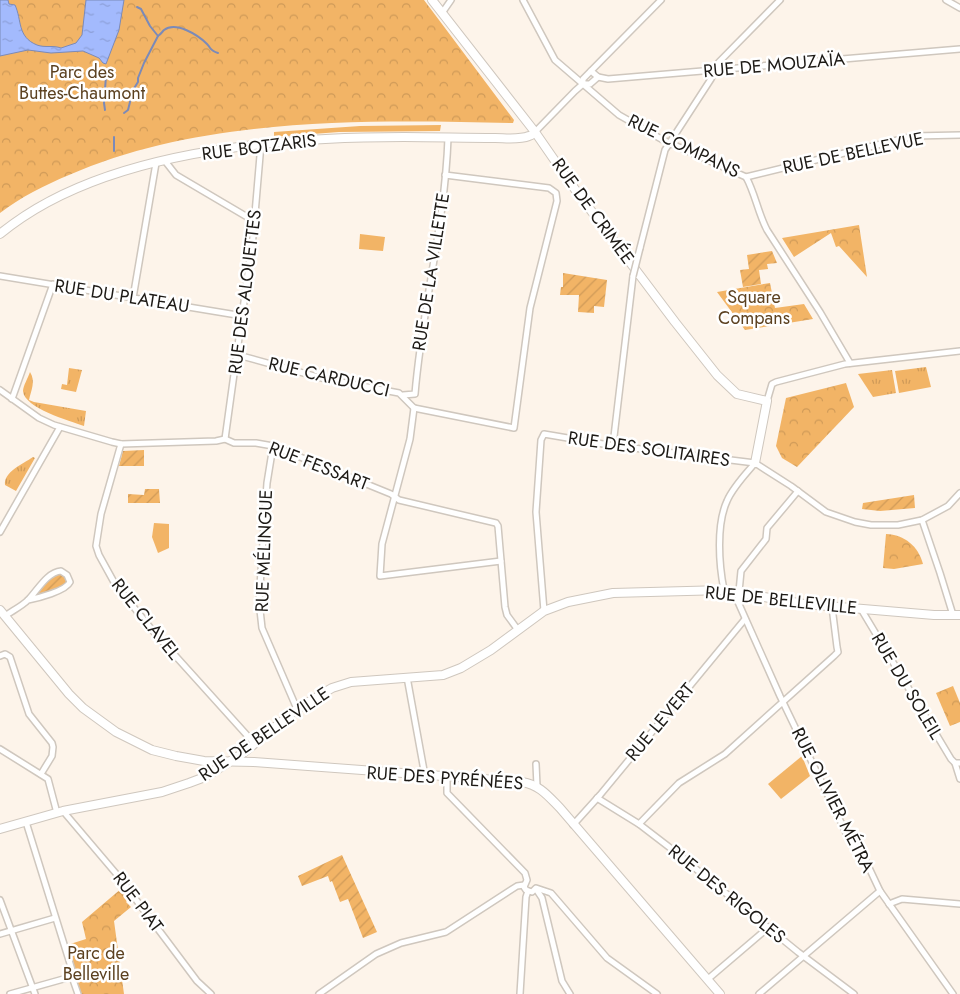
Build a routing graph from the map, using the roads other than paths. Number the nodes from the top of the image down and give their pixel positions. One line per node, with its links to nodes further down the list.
1 (432, 0): 8 (main road, RUE DE CRIMÉE)
2 (451, 0): 8 (street)
3 (523, 0): 13 (street, RUE COMPANS)
4 (661, 0): 11 (street)
5 (780, 0): 10 (street)
6 (946, 0): 7 (street)
7 (960, 8)
8 (442, 13): 14 (main road, RUE DE CRIMÉE)
9 (960, 49): 10 (street, RUE DE MOUZAÏA)
10 (715, 70): 12 (street, RUE DE MOUZAÏA); 17 (street)
11 (592, 71): 12 (street); 13 (street)
12 (598, 77): 13 (street)
13 (583, 84): 14 (street); 17 (street, RUE COMPANS)
14 (535, 132): 16 (main road, RUE BOTZARIS); 35 (main road, RUE DE CRIMÉE)
15 (960, 135): 22 (street, RUE DE BELLEVUE)
16 (448, 138): 18 (main road, RUE BOTZARIS); 21 (street, RUE DE LA VILLETTE)
17 (669, 143): 22 (street, RUE COMPANS); 40 (street, bridge)
18 (261, 144): 19 (main road, RUE BOTZARIS); 23 (street, RUE DES ALOUETTES)
19 (165, 161): 20 (main road, RUE BOTZARIS); 23 (street)
20 (156, 163): 24 (main road, RUE BOTZARIS); 27 (street)
21 (445, 175): 33 (street, RUE DE LA VILLETTE); 36 (street)
22 (746, 177): 31 (street, RUE COMPANS)
23 (254, 221): 28 (street, RUE DES ALOUETTES)
24 (0, 234)
25 (0, 276): 26 (street, RUE DU PLATEAU)
26 (53, 284): 27 (street, RUE DU PLATEAU); 34 (street)
27 (133, 298): 28 (street, RUE DU PLATEAU)
28 (243, 316): 30 (street, RUE DES ALOUETTES)
29 (960, 351): 31 (street)
30 (238, 355): 33 (street, RUE CARDUCCI); 38 (street, RUE DES ALOUETTES)
31 (850, 363): 35 (street)
32 (0, 390): 34 (street, RUE FESSART)
33 (404, 395): 36 (street, RUE CARDUCCI)
34 (12, 399): 37 (street, RUE FESSART)
35 (768, 401): 42 (main road)
36 (414, 408): 45 (street)
37 (60, 426): 39 (street, RUE FESSART); 47 (street)
38 (225, 439): 39 (street, RUE FESSART); 41 (street, RUE FESSART)
39 (120, 444): 63 (street, RUE CLAVEL)
40 (613, 445): 42 (street, RUE DES SOLITAIRES); 54 (street, RUE DES SOLITAIRES)
41 (273, 446): 45 (street, RUE FESSART); 62 (street, RUE MÉLINGUE)
42 (755, 463): 43 (street); 49 (street)
43 (798, 491): 46 (street); 50 (street)
44 (960, 493): 46 (street)
45 (394, 497): 48 (street, RUE FESSART); 48 (street)
46 (922, 520): 56 (street)
47 (0, 532)
48 (501, 561): 58 (street)
49 (724, 590): 50 (main road, RUE DE BELLEVILLE); 54 (main road, RUE DE BELLEVILLE)
50 (738, 592): 52 (main road, RUE DE BELLEVILLE); 57 (street, RUE OLIVIER MÉTRA)
51 (28, 600): 51 (street); 55 (street)
52 (832, 607): 53 (main road, RUE DE BELLEVILLE); 61 (street)
53 (861, 608): 56 (main road, RUE DE BELLEVILLE); 66 (street, RUE DU SOLEIL)
54 (544, 610): 58 (main road, RUE DE BELLEVILLE)
55 (2, 613): 65 (main road, RUE DES PYRÉNÉES)
56 (956, 615)
57 (745, 618): 61 (street, RUE OLIVIER MÉTRA); 73 (street, RUE LEVERT)
58 (518, 630): 60 (main road, RUE DE BELLEVILLE)
59 (0, 656): 68 (street)
60 (407, 678): 62 (main road, RUE DE BELLEVILLE); 69 (street)
61 (783, 703): 76 (street); 82 (street, RUE OLIVIER MÉTRA)
62 (298, 709): 63 (main road, RUE DE BELLEVILLE)
63 (254, 743): 65 (main road, RUE DE BELLEVILLE)
64 (0, 749): 68 (street)
65 (226, 762): 69 (main road, RUE DES PYRÉNÉES); 74 (main road, RUE DE BELLEVILLE)
66 (958, 763): 71 (street, RUE DU SOLEIL)
67 (536, 764): 72 (street)
68 (41, 774): 74 (street)
69 (425, 776): 70 (main road, RUE DES PYRÉNÉES)
70 (447, 777): 72 (main road, RUE DES PYRÉNÉES); 79 (street)
71 (960, 779)
72 (537, 786): 77 (main road, RUE DES PYRÉNÉES)
73 (597, 798): 76 (street, RUE DES RIGOLES); 77 (street, RUE LEVERT)
74 (60, 812): 75 (main road, RUE DE BELLEVILLE); 98 (street, RUE PIAT)
75 (26, 822): 78 (main road, RUE DE BELLEVILLE); 86 (street)
76 (639, 824): 87 (street, RUE DES RIGOLES)
77 (574, 825): 92 (main road, RUE DES PYRÉNÉES)
78 (0, 829)
79 (525, 883): 81 (street); 99 (street)
80 (536, 888): 81 (street); 101 (street); 102 (street)
81 (528, 891): 100 (street)
82 (880, 892): 84 (street, RUE OLIVIER MÉTRA); 90 (street)
83 (0, 900): 88 (street)
84 (889, 904): 85 (street); 105 (street, RUE OLIVIER MÉTRA)
85 (960, 904)
86 (55, 918): 88 (street); 91 (street)
87 (769, 928): 90 (street, RUE DES RIGOLES); 92 (street)
88 (12, 931): 89 (street); 93 (street)
89 (0, 934)
90 (804, 955): 94 (street, RUE DES RIGOLES); 104 (street)
91 (71, 974): 93 (street); 97 (street)
92 (708, 979): 103 (main road, RUE DES PYRÉNÉES)
93 (33, 987): 95 (street); 96 (street)
94 (849, 993)
95 (10, 994)
96 (35, 994)
97 (78, 994)
98 (211, 994)
99 (319, 994)
100 (520, 994)
101 (570, 994)
102 (657, 994)
103 (720, 994)
104 (759, 994)
105 (953, 994)

